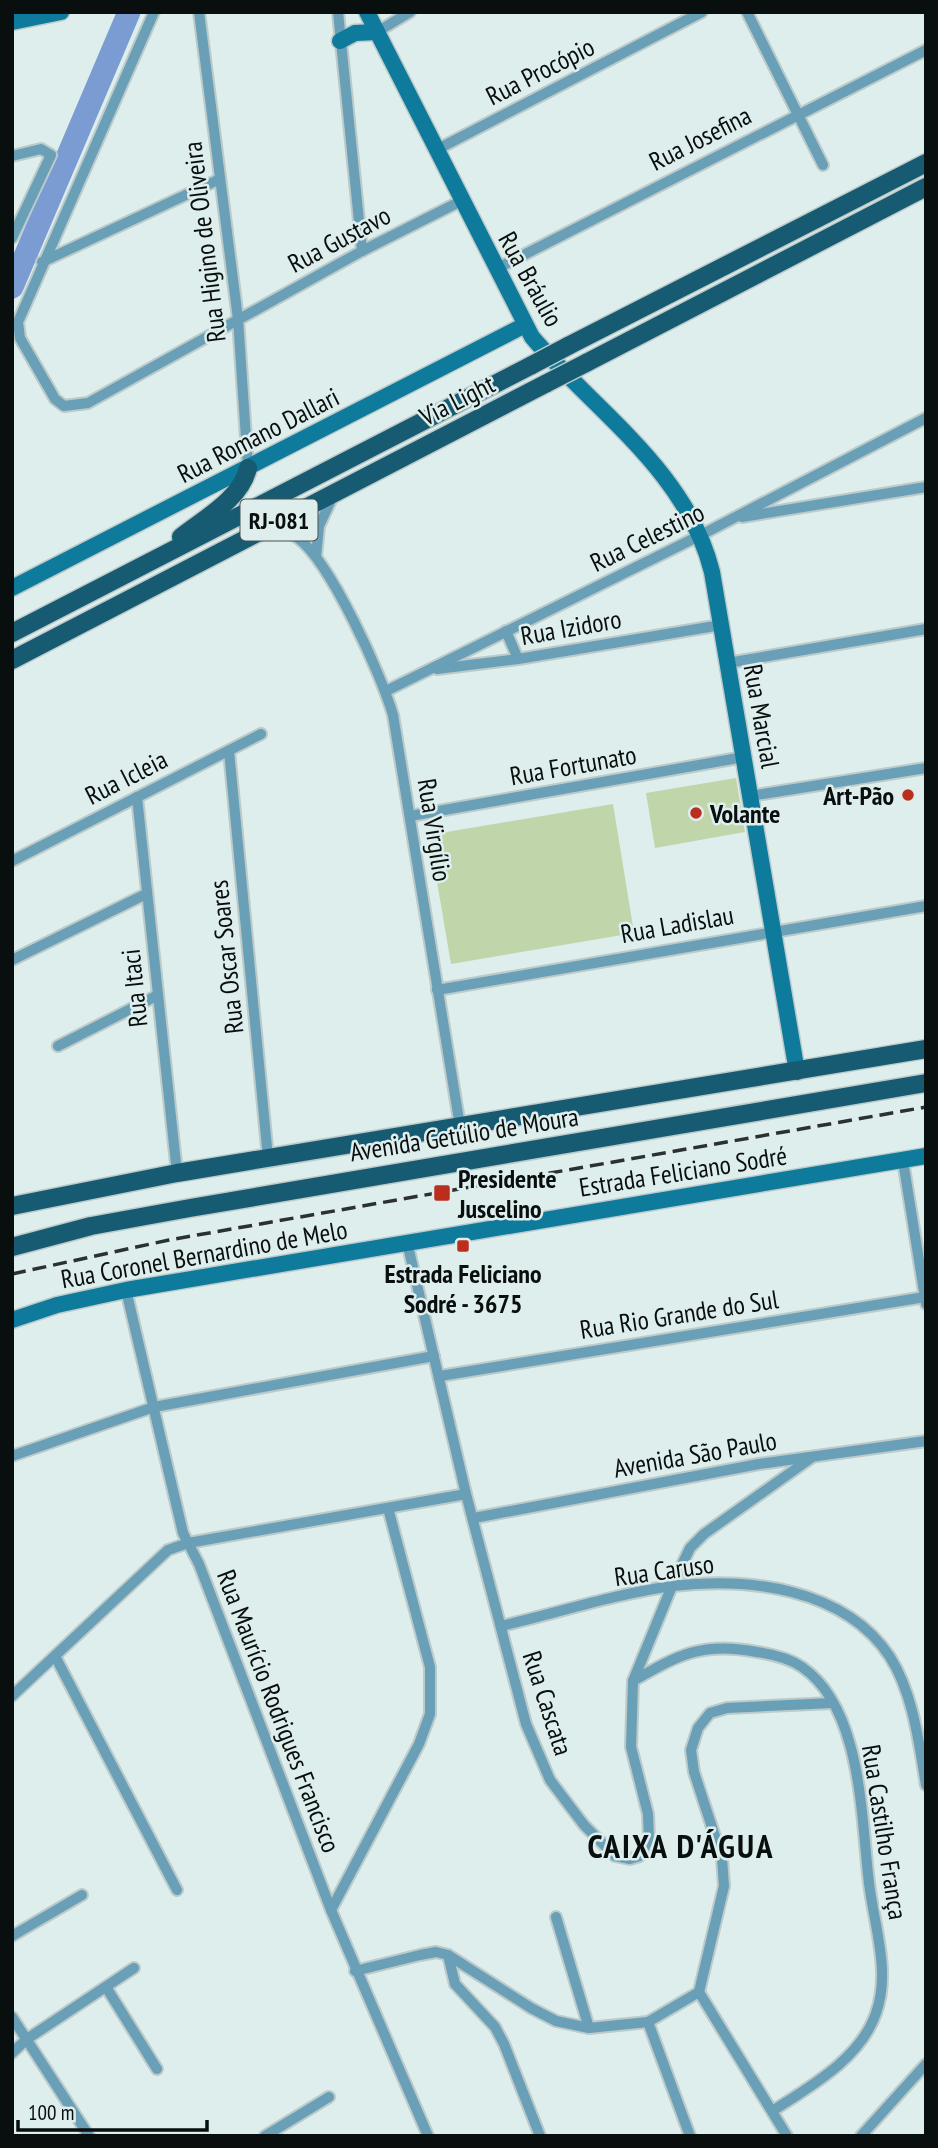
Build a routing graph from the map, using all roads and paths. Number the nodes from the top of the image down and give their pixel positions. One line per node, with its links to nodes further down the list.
1 (61, 12): 9 (street)
2 (154, 12): 23 (street)
3 (199, 12): 18 (street, Rua Higino de Oliveira)
4 (338, 12): 11 (street)
5 (367, 12): 10 (street, Rua Bráulio)
6 (410, 12): 10 (street)
7 (702, 12): 14 (street, Rua Procópio)
8 (747, 12): 13 (street)
9 (12, 22)
10 (377, 32): 11 (street); 14 (street, Rua Bráulio)
11 (340, 41): 22 (street)
12 (926, 50): 13 (street, Rua Josefina)
13 (797, 114): 17 (street); 24 (street, Rua Josefina)
14 (436, 150): 20 (street, Rua Bráulio)
15 (12, 156): 21 (street)
16 (926, 163): 35 (main road, Via Light / RJ-081, bridge)
17 (823, 166)
18 (220, 179): 23 (street); 25 (street, Rua Higino de Oliveira)
19 (926, 187): 30 (main road, Via Light / RJ-081, bridge)
20 (461, 201): 22 (street, Rua Gustavo); 24 (street, Rua Bráulio)
21 (12, 238)
22 (362, 251): 25 (street, Rua Gustavo)
23 (42, 262): 25 (street, Rua Gustavo)
24 (496, 269): 26 (street, Rua Bráulio)
25 (238, 319): 28 (street, Rua Higino de Oliveira)
26 (525, 326): 28 (street, Rua Romano Dallari); 33 (street, Rua Bráulio)
27 (926, 418): 31 (street, Rua Celestino)
28 (248, 468): 35 (main road); 36 (street, Rua Romano Dallari)
29 (926, 487): 31 (street)
30 (335, 492): 32 (main road, Via Light / RJ-081); 34 (street)
31 (733, 519): 33 (street, Rua Celestino)
32 (262, 529): 34 (street, Rua Virgílio); 42 (main road, Via Light / RJ-081)
33 (701, 535): 37 (street, Rua Marcial); 39 (street, Rua Celestino)
34 (316, 556): 45 (street, Rua Virgílio)
35 (149, 562): 40 (main road, Via Light / RJ-081)
36 (12, 588)
37 (721, 625): 41 (street, Rua Izidoro); 43 (street, Rua Marcial)
38 (926, 629): 43 (street)
39 (506, 631): 41 (street); 44 (street, Rua Celestino)
40 (12, 633)
41 (518, 659): 44 (street, Rua Izidoro)
42 (12, 660)
43 (728, 663): 48 (street, Rua Marcial)
44 (427, 671): 45 (street, Rua Celestino)
45 (386, 691): 52 (street, Rua Virgílio)
46 (261, 734): 47 (street, Rua Icleia)
47 (229, 751): 51 (street, Rua Icleia); 66 (street, Rua Oscar Soares)
48 (744, 757): 50 (street, Rua Marcial); 52 (street, Rua Fortunato)
49 (926, 768): 50 (street)
50 (750, 796): 56 (street, Rua Marcial)
51 (137, 797): 53 (street, Rua Icleia); 54 (street, Rua Itaci)
52 (410, 816): 58 (street, Rua Virgílio)
53 (12, 861)
54 (146, 894): 57 (street); 59 (street, Rua Itaci)
55 (926, 906): 56 (street, Rua Ladislau)
56 (773, 931): 58 (street, Rua Ladislau); 62 (street, Rua Marcial)
57 (12, 960)
58 (437, 990): 64 (street, Rua Virgílio)
59 (158, 995): 60 (street); 68 (street, Rua Itaci)
60 (58, 1046)
61 (926, 1049): 62 (main road, Avenida Getúlio de Moura)
62 (797, 1072): 64 (main road, Avenida Getúlio de Moura)
63 (926, 1083): 71 (main road, Avenida Getúlio de Moura)
64 (460, 1126): 66 (main road, Avenida Getúlio de Moura)
65 (926, 1156): 67 (street, Estrada Feliciano Sodré)
66 (268, 1158): 68 (main road, Avenida Getúlio de Moura)
67 (903, 1161): 70 (street, Estrada Feliciano Sodré); 73 (street)
68 (177, 1173): 69 (main road, Avenida Getúlio de Moura)
69 (12, 1206)
70 (407, 1242): 72 (street, Rua Coronel Bernardino de Melo); 75 (street, Rua Cascata)
71 (12, 1247)
72 (126, 1290): 74 (street, Rua Coronel Bernardino de Melo); 77 (street, Rua Maurício Rodrigues Francisco)
73 (925, 1300): 76 (street, Rua Rio Grande do Sul)
74 (12, 1320)
75 (434, 1356): 76 (street, Rua Cascata); 77 (street)
76 (440, 1376): 81 (street, Rua Cascata)
77 (154, 1407): 79 (street); 84 (street, Rua Maurício Rodrigues Francisco)
78 (926, 1441): 80 (street, Avenida São Paulo)
79 (12, 1456)
80 (811, 1458): 83 (street, Avenida São Paulo); 85 (street, Rua Cascata)
81 (466, 1494): 82 (street); 83 (street, Rua Cascata)
82 (388, 1508): 84 (street); 94 (street)
83 (474, 1518): 86 (street, Rua Cascata)
84 (188, 1543): 87 (street); 94 (street, Rua Maurício Rodrigues Francisco)
85 (672, 1586): 86 (street, Rua Caruso); 88 (street, Rua Cascata); 91 (street, Rua Caruso)
86 (500, 1626): 88 (street, Rua Cascata)
87 (56, 1658): 89 (street); 92 (street)
88 (633, 1681): 90 (street, Rua Castilho França)
89 (12, 1696)
90 (832, 1703): 101 (street); 110 (street, Rua Castilho França)
91 (926, 1785)
92 (177, 1890)
93 (82, 1895): 96 (street)
94 (331, 1910): 99 (street, Rua Maurício Rodrigues Francisco)
95 (556, 1917): 104 (street)
96 (12, 1936)
97 (447, 1955): 99 (street); 104 (street); 114 (street)
98 (134, 1968): 100 (street)
99 (355, 1971): 113 (street, Rua Maurício Rodrigues Francisco)
100 (106, 1987): 105 (street); 108 (street)
101 (699, 1992): 103 (street); 110 (street)
102 (12, 2017): 105 (street)
103 (648, 2022): 104 (street); 115 (street)
104 (589, 2028)
105 (27, 2039): 106 (street); 111 (street)
106 (12, 2053)
107 (926, 2064): 117 (street)
108 (157, 2069)
109 (329, 2097): 112 (street)
110 (774, 2110): 116 (street)
111 (89, 2136)
112 (265, 2136)
113 (428, 2136)
114 (540, 2136)
115 (690, 2136)
116 (787, 2136)
117 (861, 2136)

